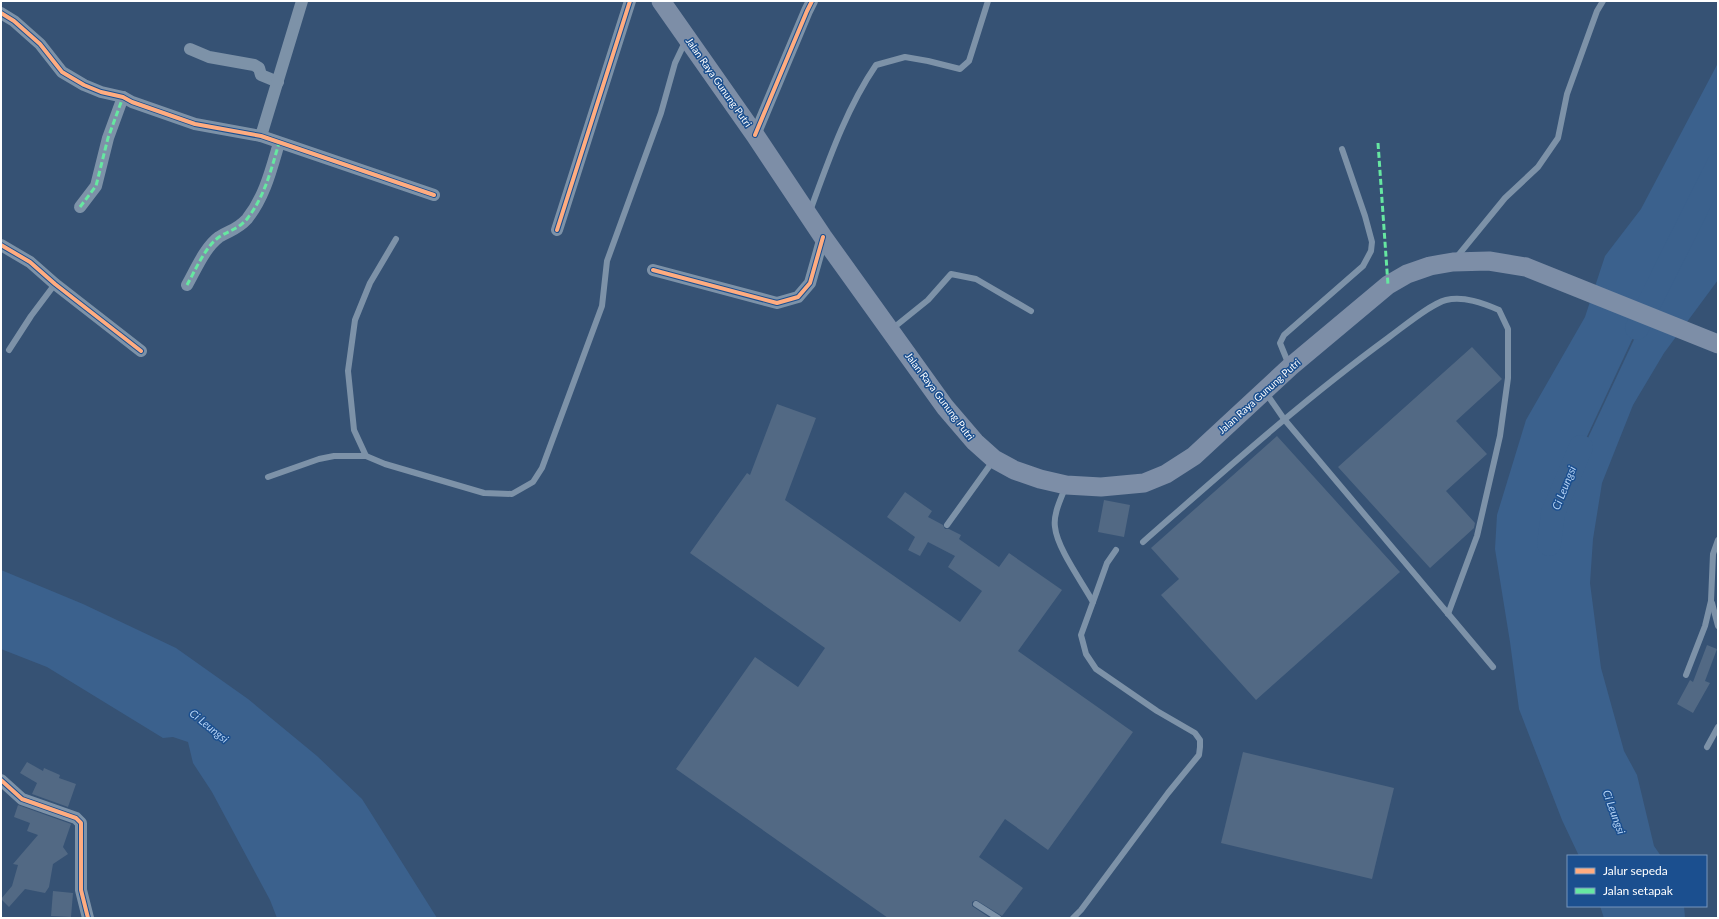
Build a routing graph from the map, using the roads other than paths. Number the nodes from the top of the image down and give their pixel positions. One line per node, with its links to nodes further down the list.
1 (302, 1): 10 (street)
2 (630, 1): 19 (street)
3 (661, 1): 8 (main road, Jalan Raya Gunung Putri)
4 (812, 1): 12 (street)
5 (988, 1): 18 (lane)
6 (1603, 1): 23 (lane)
7 (1, 13): 11 (street)
8 (687, 37): 12 (main road, Jalan Raya Gunung Putri); 35 (lane)
9 (190, 49): 10 (street)
10 (278, 82): 13 (street)
11 (123, 97): 13 (street); 17 (street)
12 (755, 135): 18 (main road, Jalan Raya Gunung Putri)
13 (261, 136): 14 (street)
14 (279, 144): 16 (street); 26 (street)
15 (1342, 148): 32 (lane)
16 (434, 195)
17 (80, 207)
18 (809, 216): 20 (main road, Jalan Raya Gunung Putri)
19 (558, 230)
20 (823, 237): 24 (street); 28 (main road, Jalan Raya Gunung Putri)
21 (396, 239): 35 (lane)
22 (1, 245): 25 (street)
23 (1452, 262): 29 (main road, Jalan Raya Gunung Putri); 32 (main road, Jalan Raya Gunung Putri)
24 (653, 270)
25 (55, 284): 30 (lane); 31 (street)
26 (187, 285)
27 (1031, 311): 28 (lane)
28 (890, 330): 36 (main road, Jalan Raya Gunung Putri)
29 (1718, 344)
30 (9, 350)
31 (141, 351)
32 (1290, 367): 33 (main road, Jalan Raya Gunung Putri)
33 (1265, 391): 34 (lane); 38 (main road, Jalan Raya Gunung Putri)
34 (1284, 419): 41 (lane); 45 (lane); 45 (lane)
35 (366, 456): 37 (lane)
36 (994, 459): 38 (main road, Jalan Raya Gunung Putri); 39 (lane)
37 (268, 477)
38 (1066, 485): 44 (lane)
39 (947, 525)
40 (1718, 540): 43 (lane)
41 (1143, 542)
42 (1116, 550): 44 (lane)
43 (1712, 601): 46 (lane); 48 (lane)
44 (1093, 602): 55 (lane)
45 (1448, 614): 47 (lane)
46 (1718, 626)
47 (1493, 667)
48 (1686, 675)
49 (1718, 727): 50 (lane)
50 (1707, 747)
51 (1, 780): 53 (street)
52 (976, 904): 54 (lane)
53 (88, 918)
54 (998, 918)
55 (1073, 918)

